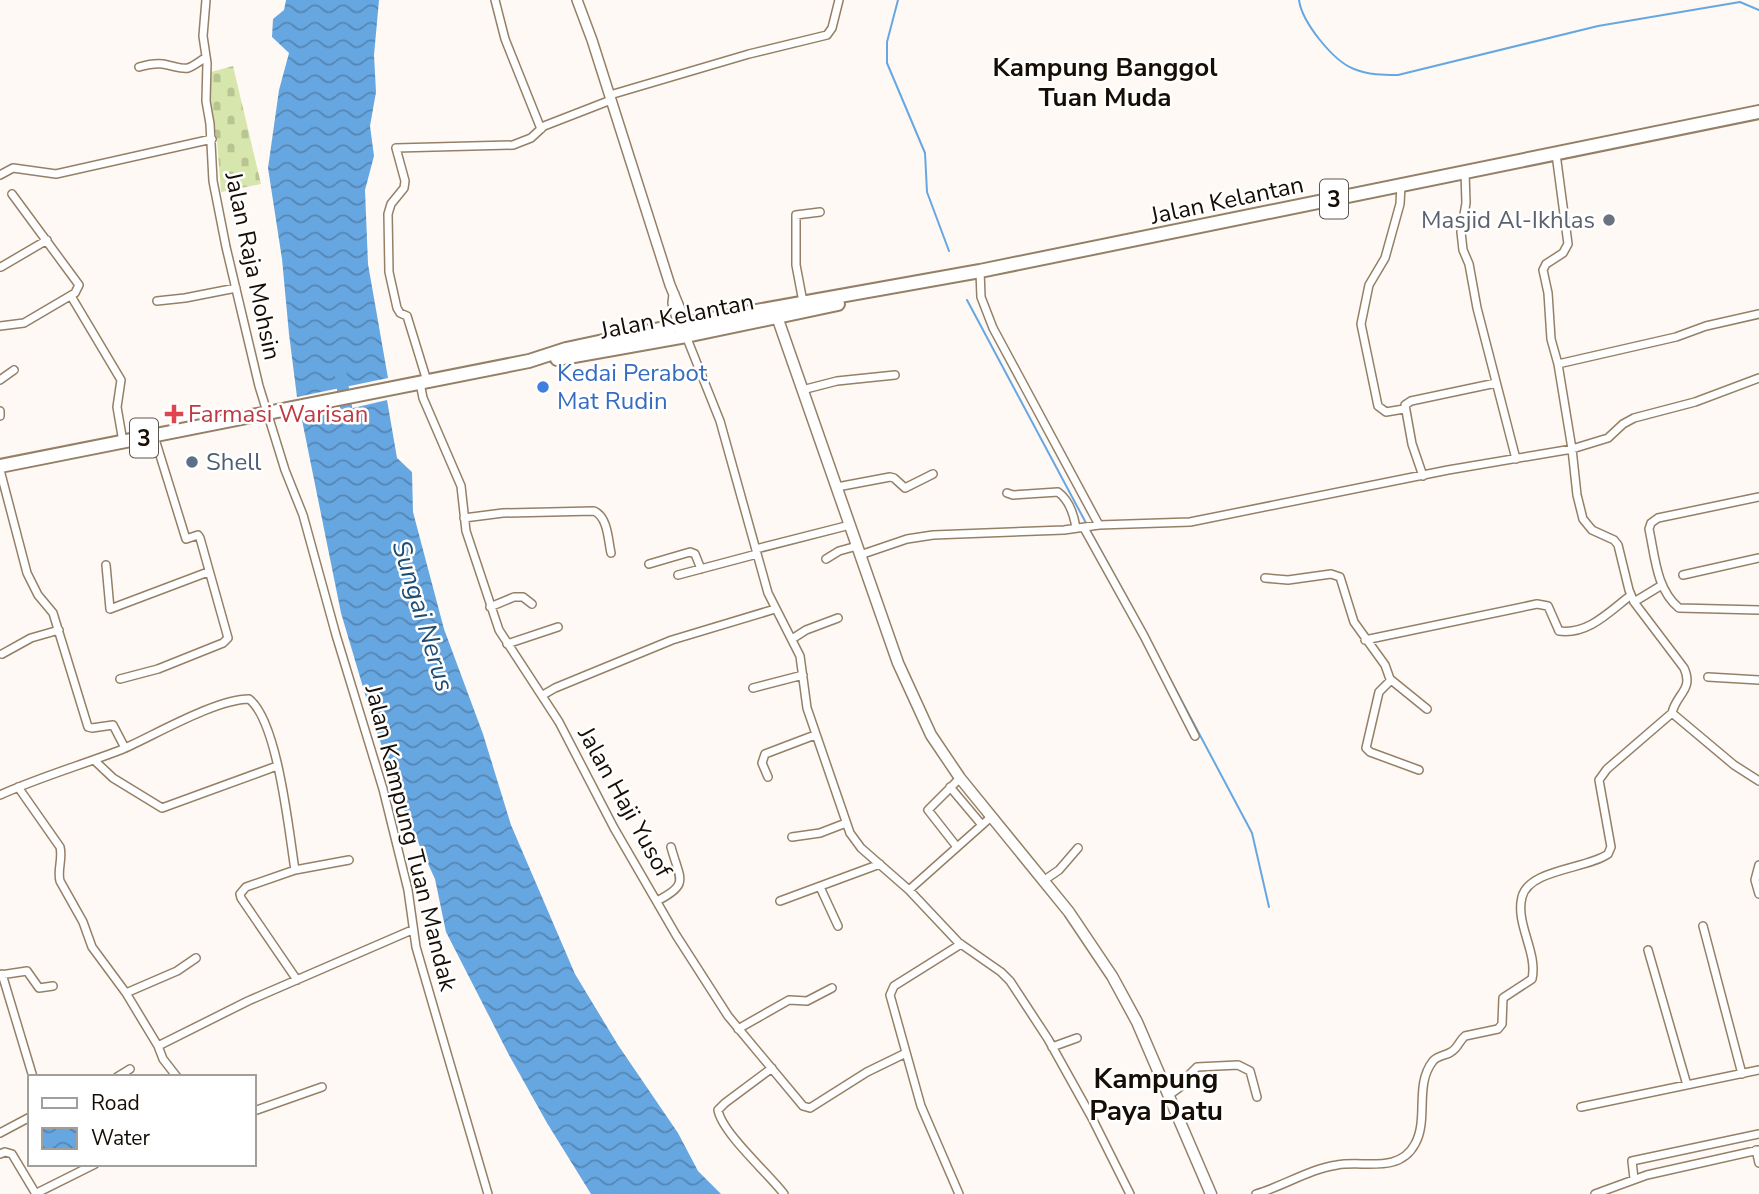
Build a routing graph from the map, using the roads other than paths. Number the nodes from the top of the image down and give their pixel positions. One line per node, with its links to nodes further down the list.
1 (206, 0): 5 (street, Jalan Raja Mohsin)
2 (495, 0): 9 (street)
3 (577, 0): 7 (street)
4 (839, 0): 7 (street)
5 (206, 57): 6 (street); 10 (street, Jalan Raja Mohsin)
6 (139, 66)
7 (610, 98): 9 (street); 28 (street)
8 (1759, 112): 11 (highway, Jalan Kelantan / 3)
9 (541, 129): 34 (street, Jalan Haji Yusof)
10 (212, 139): 13 (street); 21 (street, Jalan Raja Mohsin)
11 (1556, 154): 12 (highway, Jalan Kelantan / 3); 29 (street)
12 (1465, 173): 14 (highway, Jalan Kelantan / 3); 35 (street)
13 (0, 175)
14 (1401, 186): 19 (highway, Jalan Kelantan / 3); 37 (street)
15 (12, 194): 17 (street)
16 (820, 212): 24 (street)
17 (47, 240): 18 (street); 22 (street)
18 (1, 267)
19 (979, 271): 20 (highway, Jalan Kelantan / 3); 51 (street)
20 (909, 285): 24 (highway, Jalan Kelantan / 3); 25 (highway, Jalan Kelantan / 3)
21 (236, 288): 23 (street); 38 (street, Jalan Raja Mohsin)
22 (71, 296): 27 (street); 40 (street)
23 (157, 301)
24 (803, 302): 25 (highway, Jalan Kelantan / 3)
25 (776, 312): 28 (highway, Jalan Kelantan / 3); 36 (main road)
26 (1759, 314): 29 (street)
27 (0, 326)
28 (684, 328): 34 (highway, Jalan Kelantan / 3); 52 (street)
29 (1558, 364): 41 (street)
30 (14, 370): 33 (street)
31 (895, 375): 36 (street)
32 (1759, 378): 41 (street)
33 (0, 380)
34 (423, 382): 38 (highway, Jalan Kelantan / 3); 49 (street, Jalan Haji Yusof)
35 (1496, 383): 37 (street); 42 (street)
36 (802, 390): 46 (main road)
37 (1404, 409): 45 (street)
38 (269, 412): 39 (highway, 3); 117 (street, Jalan Kampung Tuan Mandak)
39 (154, 436): 40 (highway, 3); 60 (street)
40 (123, 442): 43 (highway, 3)
41 (1572, 449): 42 (street); 65 (street)
42 (1516, 459): 45 (street)
43 (0, 468): 72 (street)
44 (933, 474): 46 (street)
45 (1423, 476): 51 (street)
46 (837, 487): 50 (main road)
47 (1007, 493): 51 (street)
48 (1759, 497): 64 (street)
49 (464, 518): 54 (street); 67 (street, Jalan Haji Yusof)
50 (850, 525): 52 (street); 53 (main road)
51 (1088, 527): 53 (street); 87 (street)
52 (756, 551): 59 (street); 68 (street)
53 (858, 551): 55 (street); 93 (main road)
54 (611, 553)
55 (826, 558)
56 (1759, 558): 62 (street)
57 (649, 564): 59 (street)
58 (106, 565): 60 (street)
59 (701, 569): 61 (street)
60 (208, 572): 79 (street)
61 (678, 575)
62 (1683, 575)
63 (1265, 578): 74 (street)
64 (1662, 586): 65 (street); 69 (street)
65 (1632, 599): 74 (street); 85 (street)
66 (532, 604): 67 (street)
67 (490, 607): 75 (street, Jalan Haji Yusof)
68 (775, 609): 73 (street); 83 (street)
69 (1759, 610)
70 (838, 618): 73 (street)
71 (558, 627): 75 (street)
72 (59, 630): 76 (street); 88 (street)
73 (792, 639): 77 (street)
74 (1365, 640): 80 (street)
75 (507, 644): 83 (street, Jalan Haji Yusof)
76 (2, 654)
77 (803, 674): 82 (street); 86 (street)
78 (1708, 677): 81 (street)
79 (120, 679)
80 (1391, 680): 84 (street); 91 (street)
81 (1759, 680)
82 (753, 688)
83 (543, 695): 113 (street, Jalan Haji Yusof)
84 (1427, 709)
85 (1672, 713): 94 (street); 158 (street)
86 (815, 735): 92 (street); 99 (street)
87 (1195, 736)
88 (125, 748): 89 (street); 90 (street)
89 (94, 760): 90 (street); 95 (street)
90 (277, 766): 108 (street)
91 (1419, 770)
92 (768, 777)
93 (960, 778): 96 (street); 98 (main road)
94 (1759, 781)
95 (18, 787): 97 (street); 125 (street)
96 (950, 787): 100 (street); 102 (street)
97 (0, 794)
98 (991, 817): 100 (street); 109 (main road)
99 (846, 823): 101 (street); 106 (street)
100 (982, 825): 102 (street)
101 (792, 837)
102 (957, 847): 111 (street)
103 (671, 848): 113 (street)
104 (1078, 848): 109 (street)
105 (349, 860): 108 (street)
106 (880, 864): 110 (street); 111 (street)
107 (1759, 866): 112 (street)
108 (295, 870): 122 (street)
109 (1043, 881): 140 (main road)
110 (820, 887): 114 (street); 115 (street)
111 (909, 890): 118 (street)
112 (1759, 894)
113 (657, 901): 126 (street, Jalan Haji Yusof)
114 (780, 901)
115 (838, 926)
116 (1703, 926): 134 (street)
117 (412, 930): 122 (street); 153 (street, Jalan Kampung Tuan Mandak)
118 (961, 944): 129 (street); 130 (street)
119 (1648, 950): 138 (street)
120 (196, 958): 125 (street)
121 (1, 975): 123 (street); 135 (street)
122 (298, 980): 128 (street)
123 (53, 986)
124 (832, 988): 126 (street)
125 (126, 993): 128 (street)
126 (738, 1029): 131 (street, Jalan Haji Yusof)
127 (1077, 1038): 129 (street)
128 (159, 1046): 137 (street)
129 (1052, 1047): 156 (street)
130 (906, 1053): 131 (street, Jalan Haji Yusof); 155 (street)
131 (772, 1068): 154 (street)
132 (130, 1069): 136 (street)
133 (1759, 1070): 134 (street)
134 (1742, 1074): 138 (street)
135 (32, 1075)
136 (120, 1075)
137 (175, 1075)
138 (1687, 1085): 142 (street)
139 (322, 1087): 143 (street)
140 (1168, 1096): 141 (street); 157 (main road)
141 (1258, 1097)
142 (1581, 1107)
143 (256, 1110)
144 (28, 1118): 145 (street)
145 (0, 1133)
146 (1759, 1134): 151 (street)
147 (1758, 1150): 149 (street); 151 (street)
148 (0, 1154): 152 (street)
149 (1759, 1163)
150 (89, 1166): 152 (street)
151 (1634, 1179): 159 (street)
152 (36, 1194)
153 (488, 1194)
154 (784, 1194)
155 (959, 1194)
156 (1130, 1194)
157 (1211, 1194)
158 (1256, 1194)
159 (1595, 1194)

